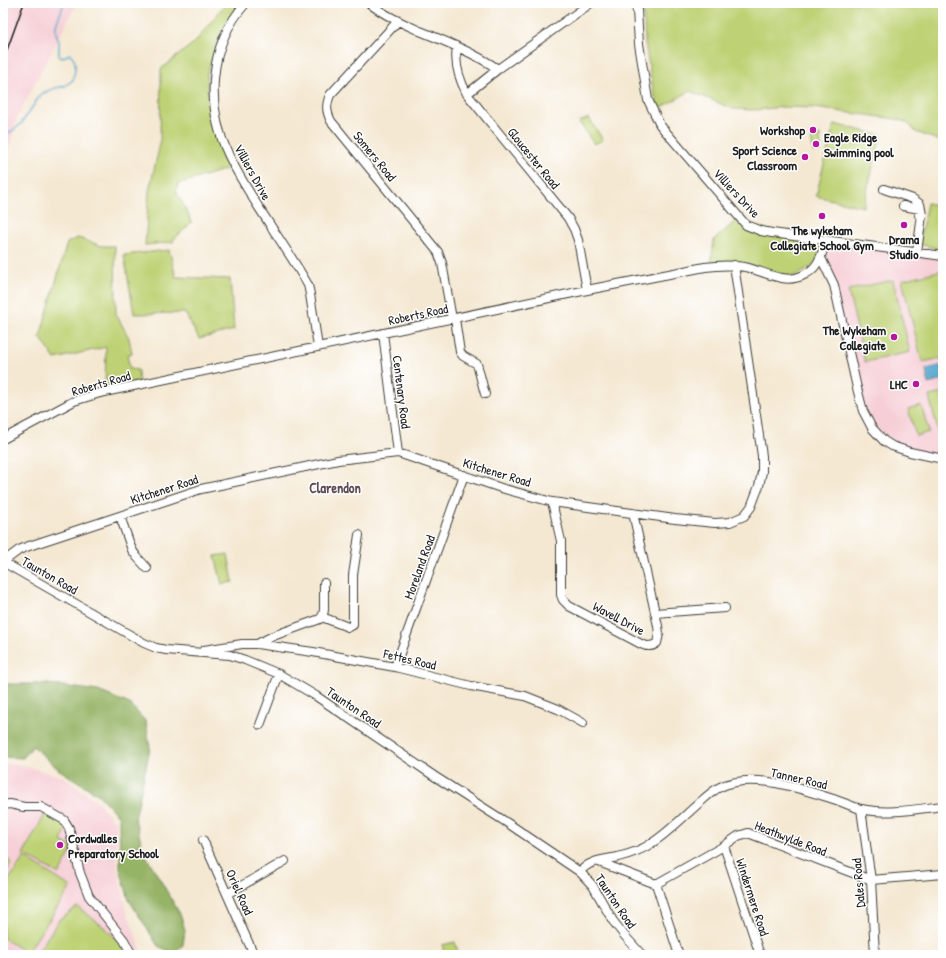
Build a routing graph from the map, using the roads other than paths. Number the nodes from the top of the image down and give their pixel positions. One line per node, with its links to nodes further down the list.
1 (246, 3): 19 (street, Villiers Drive)
2 (369, 3): 5 (street)
3 (591, 3): 7 (street)
4 (634, 3): 11 (street, Villiers Drive)
5 (398, 21): 6 (street); 17 (street, Somers Road)
6 (457, 46): 7 (street); 8 (street, Gloucester Road)
7 (498, 69): 8 (street)
8 (467, 94): 16 (street, Gloucester Road)
9 (884, 189): 12 (street)
10 (903, 206): 12 (street)
11 (825, 240): 12 (street, Villiers Drive); 14 (street, Roberts Road)
12 (914, 251): 13 (street, Villiers Drive)
13 (943, 256)
14 (821, 258): 15 (street, Roberts Road); 23 (street)
15 (734, 266): 16 (street, Roberts Road); 26 (street, Kitchener Road)
16 (587, 290): 17 (street, Roberts Road)
17 (453, 319): 18 (street, Roberts Road); 20 (street, Somers Road)
18 (383, 334): 19 (street, Roberts Road); 22 (street, Centenary Road)
19 (318, 348): 21 (street, Roberts Road)
20 (485, 394)
21 (3, 439)
22 (398, 453): 24 (street, Kitchener Road); 27 (street, Kitchener Road)
23 (943, 459)
24 (464, 475): 25 (street, Kitchener Road); 39 (street, Moreland Road)
25 (552, 502): 26 (street, Kitchener Road); 33 (street, Wavell Drive)
26 (633, 513): 33 (street, Wavell Drive)
27 (120, 516): 29 (street, Kitchener Road); 30 (street)
28 (359, 535): 34 (street)
29 (3, 562): 37 (street, Taunton Road)
30 (148, 568)
31 (324, 583): 34 (street)
32 (726, 608): 33 (street)
33 (655, 613)
34 (322, 617): 36 (street)
35 (242, 644): 36 (street, Fettes Road); 37 (street, Fettes Road); 38 (street)
36 (257, 644): 39 (street, Fettes Road)
37 (197, 652): 38 (street, Taunton Road)
38 (230, 656): 40 (street, Taunton Road)
39 (395, 667): 41 (street, Fettes Road)
40 (279, 674): 42 (street); 50 (street, Taunton Road)
41 (584, 723)
42 (260, 725)
43 (3, 805): 56 (street)
44 (943, 806): 45 (street, Tanner Road)
45 (861, 809): 49 (street, Tanner Road); 53 (street, Dales Road)
46 (203, 840): 55 (street, Oriel Road)
47 (724, 846): 53 (street, Heathwylde Road); 54 (street, Heathwylde Road); 60 (street, Windermere Road)
48 (285, 861): 55 (street)
49 (594, 862): 50 (street); 51 (street, Tanner Road); 54 (street)
50 (568, 864): 51 (street, Taunton Road)
51 (580, 872): 58 (street, Taunton Road)
52 (943, 874): 53 (street, Heathwylde Road)
53 (870, 880): 61 (street, Dales Road)
54 (656, 884): 59 (street)
55 (227, 894): 57 (street, Oriel Road)
56 (132, 955)
57 (254, 955)
58 (642, 955)
59 (679, 955)
60 (760, 955)
61 (875, 955)

